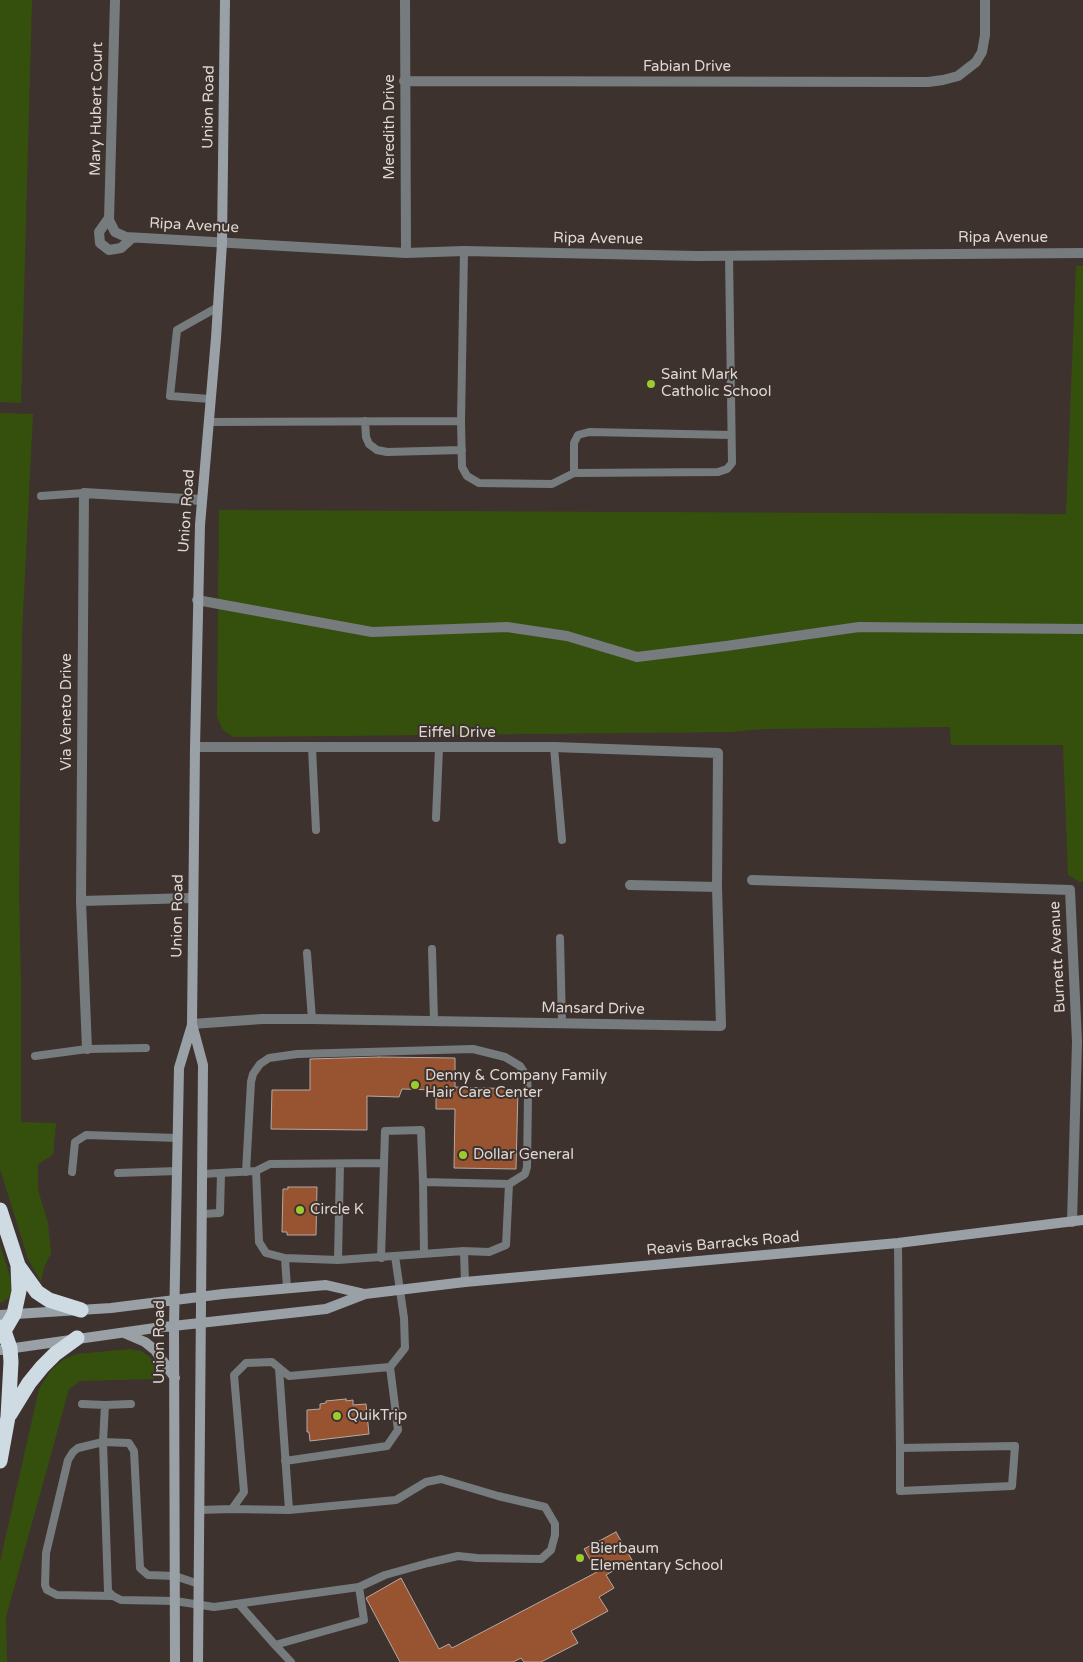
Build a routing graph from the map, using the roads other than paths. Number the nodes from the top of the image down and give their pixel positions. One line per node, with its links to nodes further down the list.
1 (115, 0): 6 (street, Mary Hubert Court)
2 (225, 0): 9 (main road, Union Road)
3 (405, 0): 5 (street, Meredith Drive)
4 (985, 0): 5 (street, Fabian Drive)
5 (404, 81): 11 (street, Meredith Drive)
6 (109, 218): 7 (street, Mary Hubert Court); 8 (street, Mary Hubert Court)
7 (115, 232): 8 (street, Ripa Avenue)
8 (132, 238): 9 (street, Ripa Avenue)
9 (222, 243): 11 (street, Ripa Avenue); 14 (main road, Union Road)
10 (464, 252): 11 (street, Ripa Avenue); 13 (street, Ripa Avenue); 17 (lane)
11 (406, 253)
12 (1083, 253): 13 (street, Ripa Avenue)
13 (729, 256): 19 (lane)
14 (218, 307): 15 (main road, Union Road); 15 (lane)
15 (210, 399): 18 (main road, Union Road)
16 (365, 421): 17 (lane); 18 (lane); 20 (lane)
17 (461, 421): 20 (lane)
18 (208, 422): 24 (main road, Union Road)
19 (731, 435): 21 (lane); 21 (lane)
20 (462, 450): 21 (lane)
21 (574, 473)
22 (84, 493): 23 (lane); 24 (street); 39 (street, Via Veneto Drive)
23 (41, 496)
24 (202, 500): 25 (main road, Union Road)
25 (198, 600): 26 (street); 27 (main road, Union Road)
26 (1083, 629)
27 (195, 747): 29 (street, Eiffel Drive); 38 (main road, Union Road)
28 (554, 747): 30 (street, Eiffel Drive); 31 (street, Eiffel Drive); 34 (lane)
29 (312, 748): 30 (street, Eiffel Drive); 33 (lane)
30 (439, 748): 32 (lane)
31 (718, 753): 37 (street, Mansard Drive)
32 (436, 818)
33 (316, 830)
34 (562, 840)
35 (752, 880): 64 (street, Burnett Avenue)
36 (630, 885): 37 (street)
37 (718, 887): 46 (street, Mansard Drive)
38 (193, 898): 39 (street); 45 (main road, Union Road)
39 (81, 901): 48 (street, Via Veneto Drive)
40 (560, 938): 46 (lane)
41 (432, 949): 44 (lane)
42 (308, 953): 43 (lane)
43 (312, 1019): 44 (street, Mansard Drive); 45 (street, Mansard Drive)
44 (434, 1021): 46 (street, Mansard Drive)
45 (192, 1024): 50 (main road, Union Road); 59 (main road, Union Road)
46 (562, 1024)
47 (146, 1048): 48 (lane)
48 (87, 1049): 49 (lane)
49 (35, 1056)
50 (178, 1138): 53 (main road, Union Road); 55 (lane)
51 (384, 1163): 52 (lane); 60 (lane); 70 (lane)
52 (340, 1164): 54 (lane); 71 (lane)
53 (177, 1171): 57 (lane); 78 (main road, Union Road)
54 (256, 1171): 56 (lane); 69 (lane)
55 (72, 1172)
56 (246, 1172): 58 (lane); 61 (lane)
57 (118, 1173)
58 (221, 1173): 59 (lane); 63 (lane)
59 (202, 1174): 63 (main road, Union Road)
60 (423, 1182): 61 (lane); 67 (lane)
61 (509, 1184): 66 (lane)
62 (0, 1210): 72 (highway)
63 (201, 1214): 77 (main road, Union Road)
64 (1078, 1221): 65 (main road, Reavis Barracks Road)
65 (898, 1243): 73 (main road, Reavis Barracks Road); 95 (lane)
66 (464, 1251): 67 (lane); 73 (lane)
67 (424, 1254): 68 (lane)
68 (396, 1256): 70 (lane); 75 (lane)
69 (285, 1258): 71 (lane); 74 (lane)
70 (382, 1258): 71 (lane)
71 (338, 1260)
72 (18, 1265): 79 (highway); 80 (highway)
73 (465, 1282): 75 (main road, Reavis Barracks Road)
74 (287, 1288): 76 (main road, Reavis Barracks Road); 77 (main road, Reavis Barracks Road)
75 (400, 1290): 76 (main road, Reavis Barracks Road); 87 (lane)
76 (365, 1294): 81 (main road, Reavis Barracks Road)
77 (200, 1297): 78 (main road, Reavis Barracks Road); 81 (main road, Union Road)
78 (175, 1300): 79 (main road, Reavis Barracks Road); 82 (main road, Union Road)
79 (81, 1310): 80 (main road, Reavis Barracks Road)
80 (7, 1314): 83 (highway)
81 (200, 1323): 82 (main road, Reavis Barracks Road); 99 (main road, Union Road)
82 (174, 1326): 84 (main road, Reavis Barracks Road); 89 (main road, Union Road)
83 (2, 1332): 86 (highway)
84 (123, 1332): 85 (main road, Reavis Barracks Road); 89 (main road)
85 (76, 1338): 86 (main road, Reavis Barracks Road); 93 (highway)
86 (5, 1349): 93 (highway)
87 (390, 1367): 88 (lane); 97 (lane)
88 (279, 1368): 97 (lane); 98 (lane)
89 (175, 1378): 101 (main road, Union Road)
90 (82, 1404): 92 (lane)
91 (131, 1404): 92 (lane)
92 (105, 1405): 94 (lane)
93 (8, 1417): 96 (highway)
94 (103, 1442): 101 (lane); 104 (lane); 104 (lane)
95 (900, 1448): 95 (lane)
96 (0, 1461)
97 (285, 1461): 100 (lane)
98 (232, 1509): 99 (lane); 100 (lane)
99 (200, 1510): 102 (main road, Union Road)
100 (289, 1510): 103 (lane)
101 (175, 1576): 102 (lane); 105 (main road, Union Road)
102 (199, 1584): 106 (main road, Union Road)
103 (359, 1587): 107 (lane); 108 (lane)
104 (113, 1596): 105 (lane)
105 (175, 1601): 106 (lane); 109 (main road, Union Road)
106 (199, 1604): 107 (lane); 110 (main road, Union Road)
107 (239, 1604): 108 (lane)
108 (274, 1645): 111 (lane)
109 (175, 1662)
110 (198, 1662)
111 (291, 1662)

